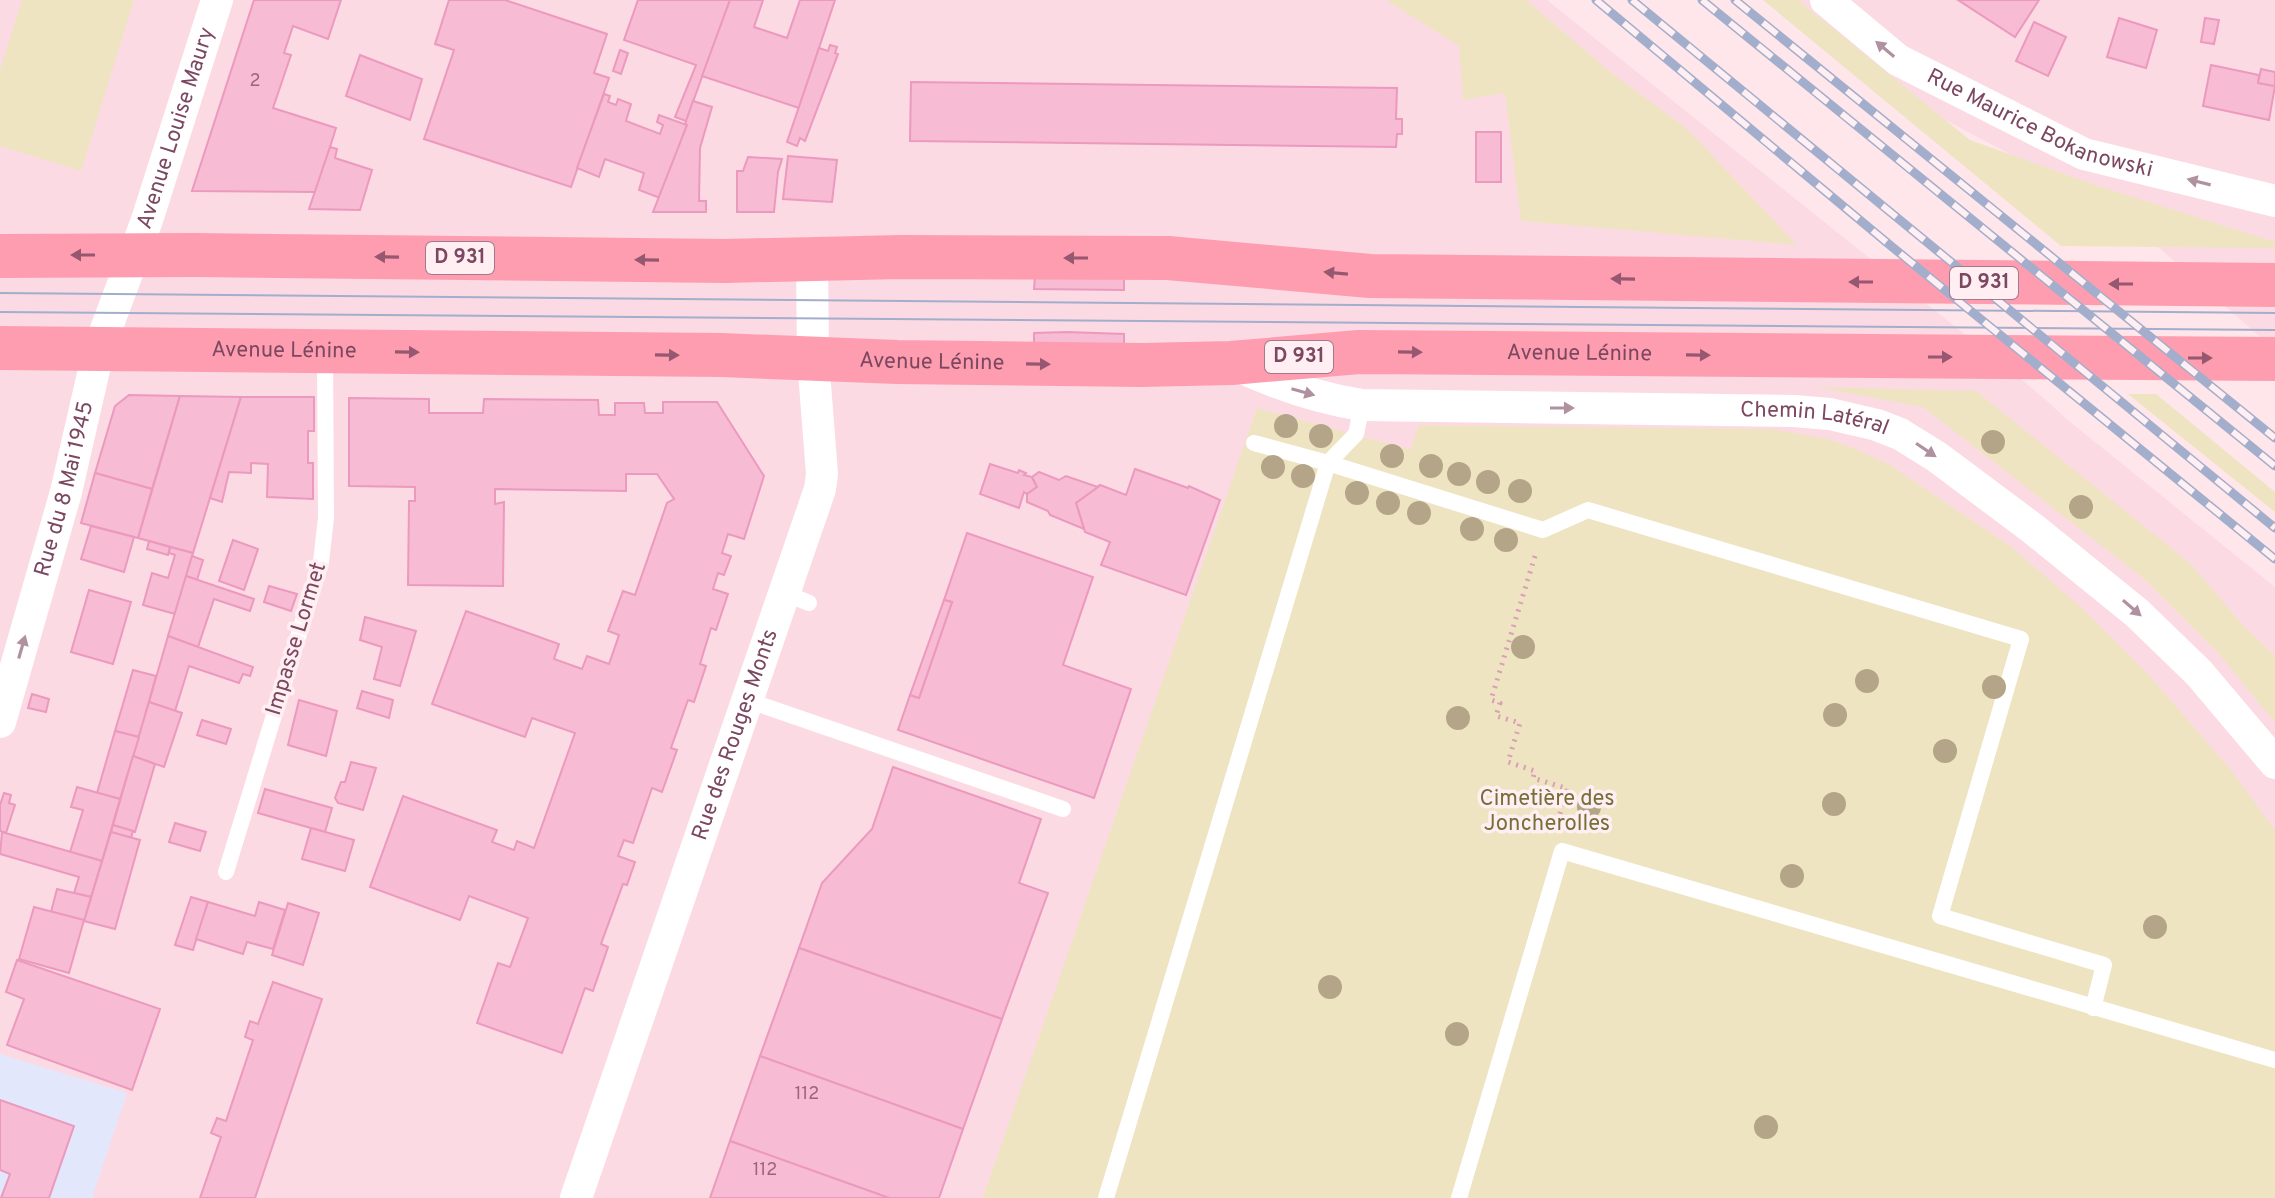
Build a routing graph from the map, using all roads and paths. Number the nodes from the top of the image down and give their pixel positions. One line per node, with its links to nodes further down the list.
1 (217, 0): 5 (street, Avenue Louise Maury)
2 (1826, 0): 3 (street, Rue Maurice Bokanowski, one-way to 2)
3 (2275, 201)
4 (0, 256): 5 (main road, D 931, one-way to 4)
5 (134, 256): 6 (main road, D 931, one-way to 5); 9 (street, Rue du 8 Mai 1945)
6 (812, 260): 7 (main road, D 931, one-way to 6); 11 (street, Rue des Rouges Monts)
7 (2275, 285)
8 (0, 348): 9 (main road, Avenue Lénine / D 931)
9 (99, 348): 10 (main road, Avenue Lénine / D 931); 19 (street, Rue du 8 Mai 1945, one-way to 9)
10 (325, 351): 11 (main road, Avenue Lénine / D 931, one-way to 11); 23 (lane, Impasse Lormet)
11 (813, 359): 13 (main road, Avenue Lénine / D 931, one-way to 13); 18 (street, Rue des Rouges Monts)
12 (2275, 359): 13 (main road, Avenue Lénine / D 931, one-way to 12)
13 (1231, 363): 14 (street, Chemin Latéral, one-way to 14)
14 (1362, 405): 16 (lane); 20 (street, Chemin Latéral, one-way to 20)
15 (1254, 443): 16 (lane)
16 (1328, 463): 17 (lane); 27 (lane)
17 (1543, 530): 22 (path); 24 (lane)
18 (747, 700): 21 (lane); 26 (street, Rue des Rouges Monts)
19 (0, 722)
20 (2275, 763)
21 (1063, 809)
22 (1562, 851): 24 (lane); 28 (lane)
23 (226, 872)
24 (2093, 1008): 25 (lane)
25 (2275, 1060)
26 (576, 1198)
27 (1106, 1198)
28 (1459, 1198)

